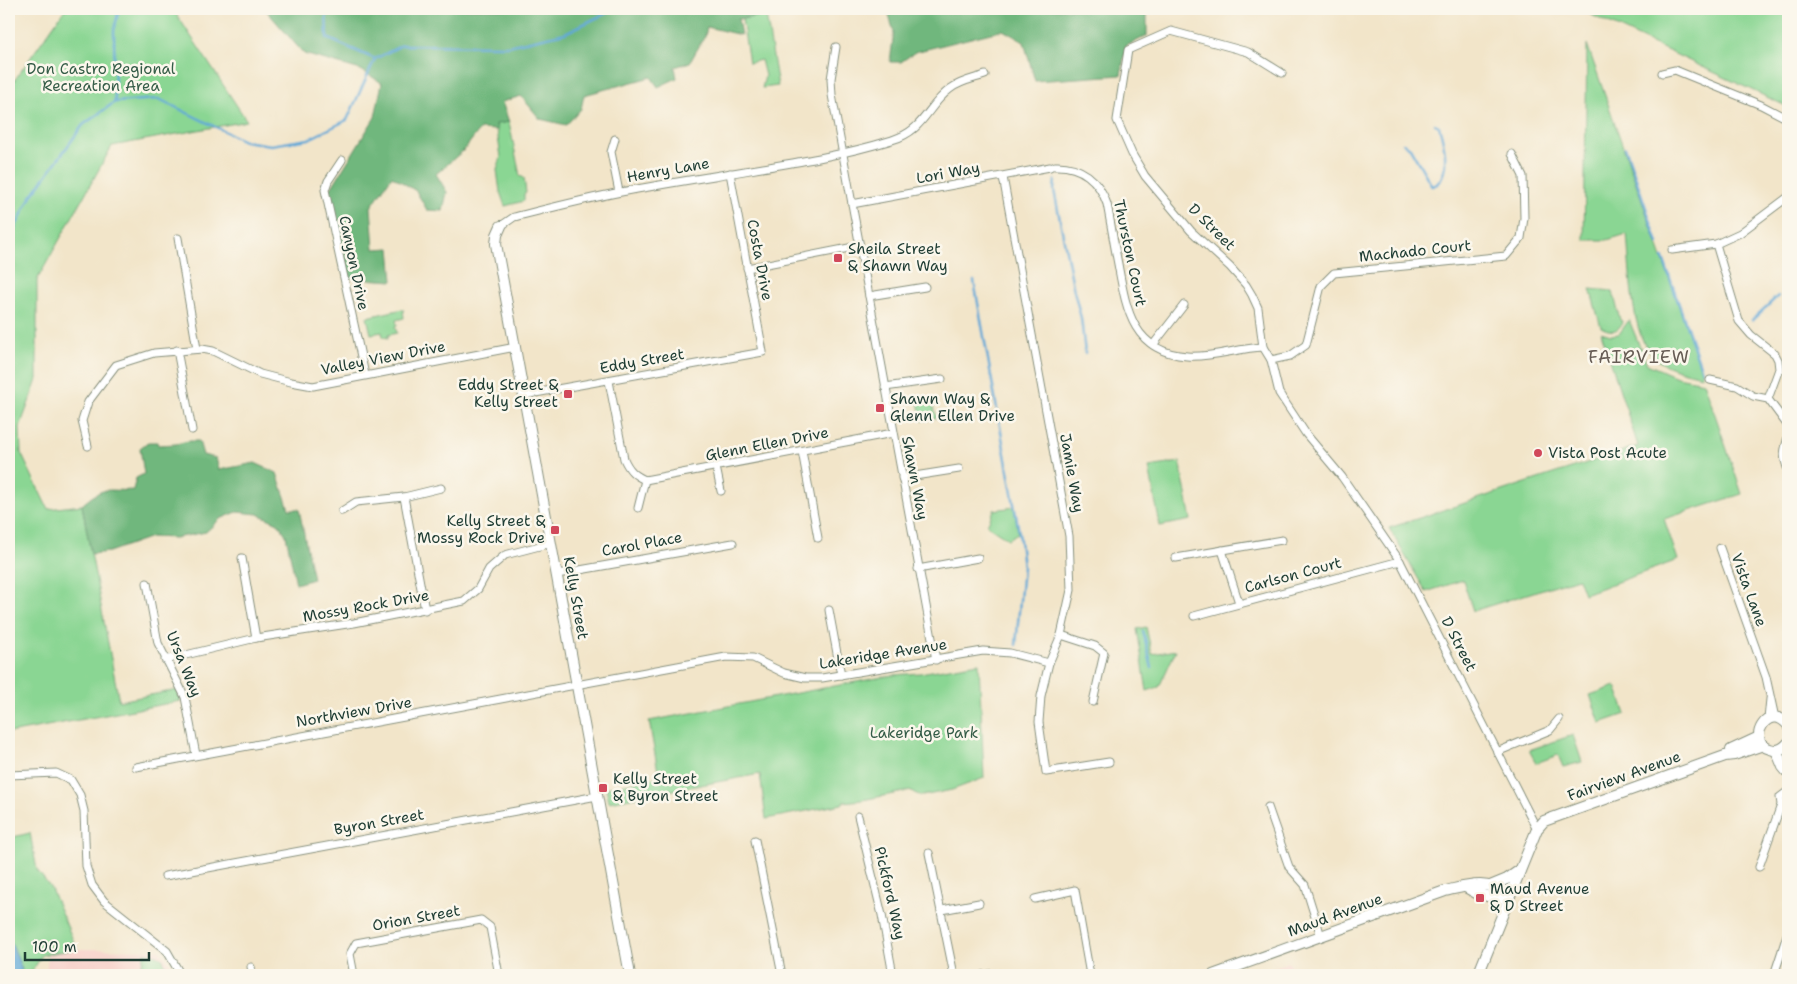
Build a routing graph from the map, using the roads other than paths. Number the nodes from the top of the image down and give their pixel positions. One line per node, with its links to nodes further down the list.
1 (836, 47): 7 (street, Shawn Way)
2 (1662, 72): 5 (street)
3 (1282, 73): 27 (street, D Street)
4 (985, 75): 7 (street, Henry Lane)
5 (1788, 119)
6 (615, 138): 13 (street)
7 (843, 153): 11 (street, Henry Lane); 15 (street, Shawn Way)
8 (1512, 154): 31 (street, Machado Court)
9 (342, 160): 32 (street, Canyon Drive)
10 (1052, 167): 12 (street, Lori Way); 25 (street, Thurston Court)
11 (730, 173): 13 (street, Henry Lane); 21 (street, Costa Drive)
12 (1003, 177): 15 (street, Lori Way); 73 (street, Jamie Way)
13 (619, 192): 16 (street, Henry Lane)
14 (1788, 197): 18 (street)
15 (852, 204): 19 (street, Shawn Way)
16 (500, 226): 26 (street, Kelly Street)
17 (178, 238): 28 (street)
18 (1716, 244): 20 (street); 38 (street)
19 (859, 246): 21 (street); 23 (street, Shawn Way)
20 (1672, 250)
21 (747, 268): 30 (street, Costa Drive)
22 (924, 287): 23 (street)
23 (869, 296): 36 (street, Shawn Way)
24 (1184, 305): 25 (street)
25 (1153, 345): 27 (street, Thurston Court)
26 (516, 347): 32 (street, Valley View Drive); 37 (street, Kelly Street)
27 (1263, 347): 31 (street, D Street)
28 (197, 349): 29 (street, Valley View Drive); 32 (street, Valley View Drive)
29 (177, 350): 40 (street); 43 (street, Valley View Drive)
30 (764, 352): 35 (street, Eddy Street)
31 (1272, 360): 65 (street, D Street)
32 (365, 375)
33 (942, 379): 36 (street)
34 (1710, 380): 38 (street)
35 (609, 381): 37 (street, Eddy Street); 50 (street)
36 (885, 387): 41 (street, Shawn Way)
37 (524, 395): 59 (street, Kelly Street)
38 (1768, 398): 39 (street)
39 (1788, 426)
40 (192, 430)
41 (893, 433): 45 (street, Glenn Ellen Drive); 49 (street, Shawn Way)
42 (1788, 437): 44 (street)
43 (88, 446)
44 (1787, 446): 48 (street)
45 (802, 451): 46 (street, Glenn Ellen Drive); 56 (street)
46 (716, 467): 50 (street, Glenn Ellen Drive); 52 (street)
47 (959, 469): 49 (street)
48 (1788, 470)
49 (902, 478): 66 (street, Shawn Way)
50 (645, 480): 54 (street)
51 (441, 488): 53 (street)
52 (720, 492)
53 (404, 497): 55 (street); 70 (street)
54 (638, 508)
55 (342, 511)
56 (818, 538)
57 (1282, 540): 61 (street)
58 (733, 542): 67 (street, Carol Place)
59 (551, 543): 67 (street, Kelly Street); 70 (street, Mossy Rock Drive)
60 (1720, 548): 82 (street, Vista Lane)
61 (1222, 550): 64 (street); 69 (street)
62 (242, 558): 74 (street)
63 (978, 558): 66 (street)
64 (1176, 558)
65 (1400, 561): 69 (street, Carlson Court); 86 (street, D Street)
66 (918, 569): 76 (street, Shawn Way)
67 (557, 574): 79 (street, Kelly Street)
68 (147, 583): 75 (street, Ursa Way)
69 (1239, 603): 72 (street, Carlson Court)
70 (426, 610): 74 (street, Mossy Rock Drive)
71 (828, 610): 78 (street)
72 (1194, 616)
73 (1061, 636): 77 (street, Jamie Way); 80 (street)
74 (256, 638): 75 (street, Mossy Rock Drive)
75 (165, 660): 87 (street, Ursa Way)
76 (936, 660): 77 (street, Lakeridge Avenue); 78 (street, Lakeridge Avenue)
77 (1049, 663): 88 (street, Jamie Way)
78 (841, 675): 79 (street, Lakeridge Avenue)
79 (577, 684): 87 (street, Northview Drive); 94 (street, Kelly Street)
80 (1093, 702)
81 (1559, 719): 86 (street)
82 (1772, 719): 83 (street); 84 (street)
83 (1788, 725)
84 (1761, 741): 85 (street); 97 (street, Fairview Avenue)
85 (1782, 747): 89 (street); 91 (street)
86 (1497, 752): 97 (street, D Street)
87 (196, 755): 90 (street, Northview Drive)
88 (1109, 762)
89 (1788, 765): 91 (street)
90 (136, 767)
91 (1788, 772)
92 (9, 775): 113 (street)
93 (1788, 791): 100 (street)
94 (597, 796): 102 (street, Byron Street); 117 (street, Kelly Street)
95 (1268, 807): 110 (street)
96 (858, 816): 119 (street, Pickford Way)
97 (1537, 830): 101 (street)
98 (755, 840): 118 (street)
99 (929, 853): 108 (street)
100 (1759, 867)
101 (1520, 870): 103 (street); 105 (street)
102 (165, 876)
103 (1490, 886): 104 (street, Maud Avenue); 105 (street, Maud Avenue)
104 (1467, 888): 105 (street); 110 (street, Maud Avenue)
105 (1510, 894): 124 (street)
106 (1035, 899): 122 (street)
107 (979, 903): 108 (street)
108 (942, 910): 120 (street)
109 (1788, 932): 125 (street)
110 (1321, 936): 123 (street, Maud Avenue)
111 (251, 967): 114 (street)
112 (991, 974): 121 (street)
113 (180, 975)
114 (253, 975)
115 (354, 975): 116 (street, Orion Street)
116 (499, 975)
117 (627, 975)
118 (782, 975)
119 (893, 975)
120 (954, 975)
121 (982, 975)
122 (1090, 975)
123 (1213, 975)
124 (1478, 975)
125 (1774, 975)

